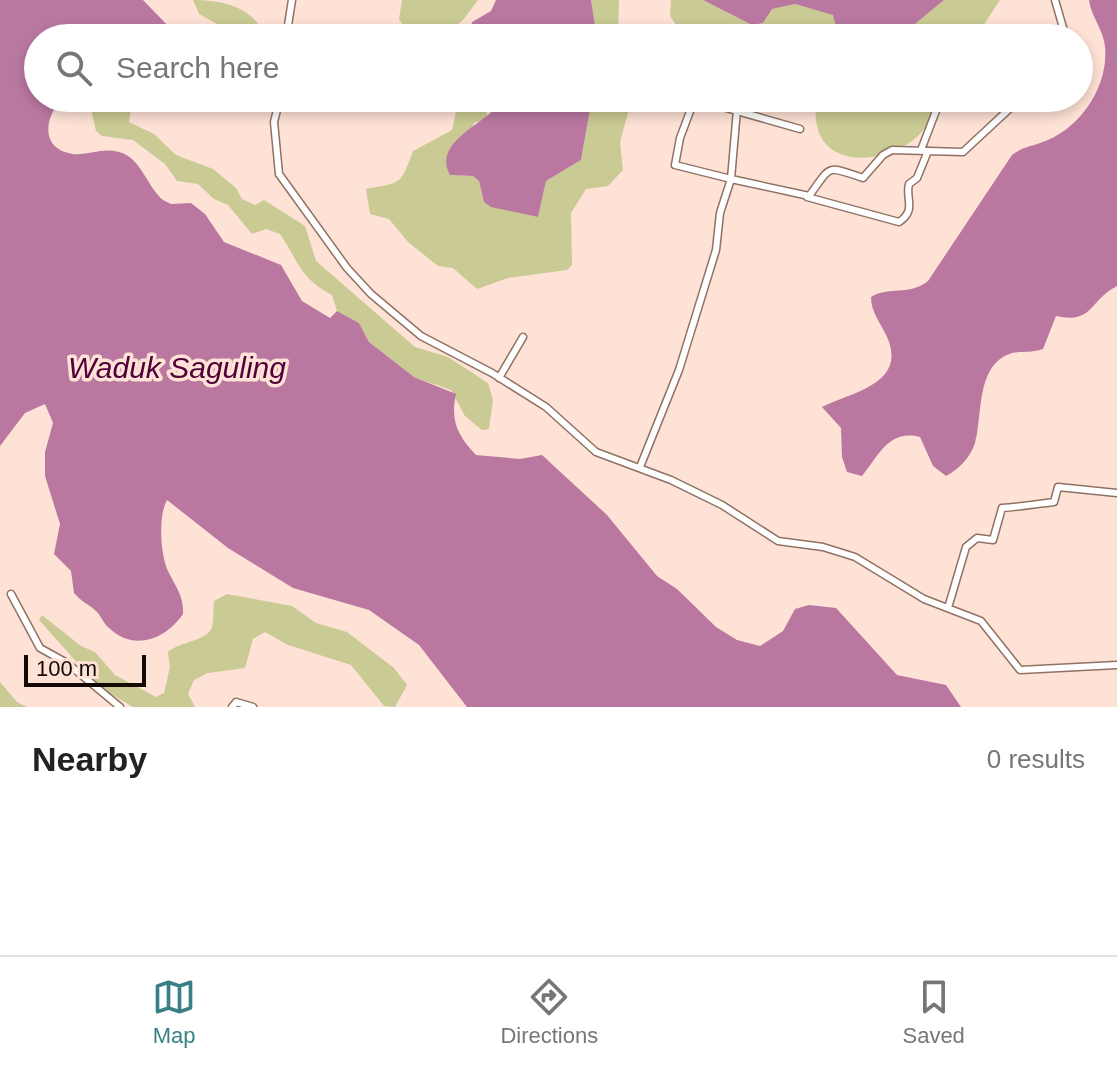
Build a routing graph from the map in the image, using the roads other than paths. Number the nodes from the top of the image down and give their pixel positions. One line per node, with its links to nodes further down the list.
1 (292, 0): 3 (street)
2 (1055, 0): 4 (street)
3 (288, 24)
4 (1062, 24)
5 (276, 112): 16 (street)
6 (691, 112): 13 (street)
7 (736, 112): 13 (street)
8 (743, 112): 11 (street)
9 (937, 112): 12 (street)
10 (1006, 112): 12 (street)
11 (800, 129)
12 (925, 150): 14 (street); 14 (street)
13 (731, 179): 14 (street); 17 (street)
14 (807, 197)
15 (523, 337): 16 (street)
16 (499, 378): 17 (street)
17 (640, 467): 20 (street)
18 (1117, 493): 20 (street)
19 (11, 594): 22 (street)
20 (948, 608): 21 (street)
21 (1117, 665)
22 (120, 707)
23 (232, 707): 24 (street)
24 (253, 707)

